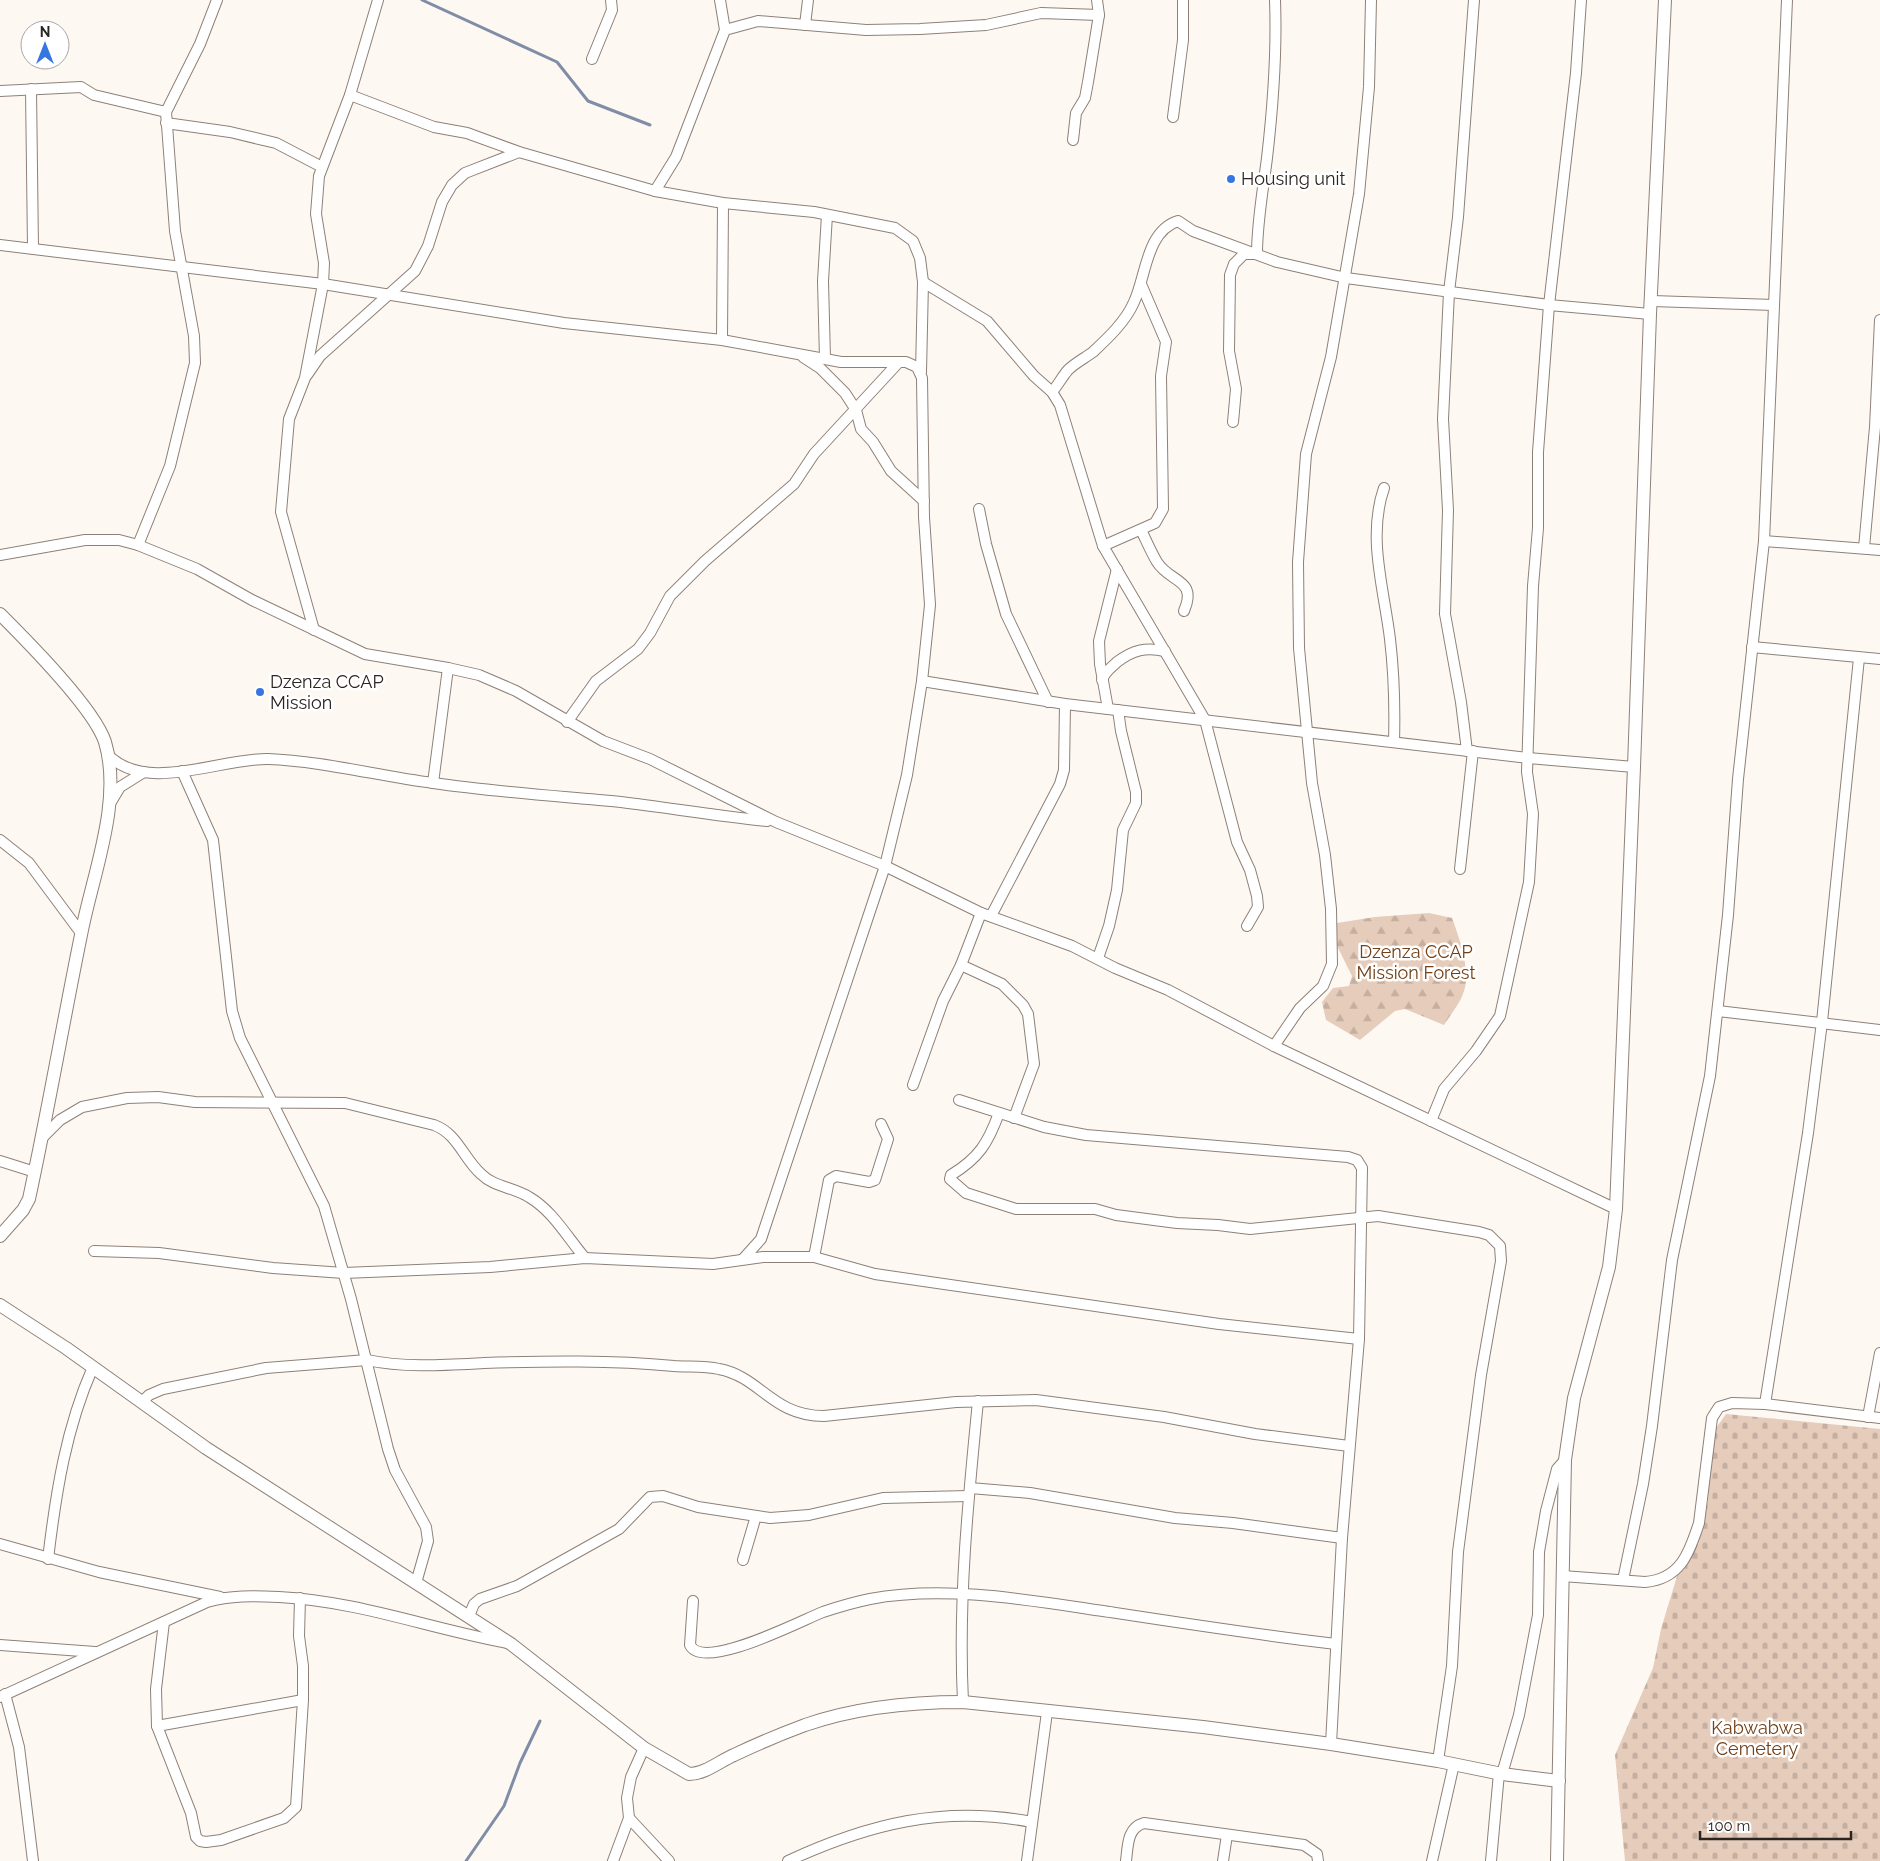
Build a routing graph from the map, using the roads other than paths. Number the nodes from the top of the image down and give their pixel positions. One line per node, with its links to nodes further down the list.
1 (217, 0): 21 (street)
2 (378, 0): 20 (street)
3 (612, 0): 17 (street)
4 (720, 0): 16 (street)
5 (1097, 0): 14 (street)
6 (1183, 0): 22 (street)
7 (1276, 0): 32 (street)
8 (1371, 0): 34 (street)
9 (1474, 0): 38 (street)
10 (1581, 0): 41 (street)
11 (1665, 0): 40 (street)
12 (1787, 0): 42 (street)
13 (810, 1): 15 (street)
14 (1099, 15): 15 (street); 24 (street)
15 (805, 25): 16 (street)
16 (725, 30): 27 (street)
17 (592, 59)
18 (31, 89): 19 (street); 21 (street); 31 (street)
19 (0, 90)
20 (350, 95): 25 (street); 26 (street)
21 (166, 112): 23 (street)
22 (1173, 117)
23 (166, 123): 26 (street); 33 (street)
24 (1073, 140)
25 (519, 152): 27 (street); 39 (street)
26 (322, 167): 36 (street)
27 (655, 191): 28 (street)
28 (723, 203): 29 (street); 45 (street)
29 (827, 214): 35 (street); 47 (street)
30 (0, 245): 31 (street)
31 (33, 249): 33 (street)
32 (1257, 254): 34 (street); 37 (street); 53 (street)
33 (183, 268): 36 (street); 59 (street)
34 (1346, 278): 38 (street); 80 (street)
35 (923, 282): 49 (street); 51 (street)
36 (323, 284): 39 (street); 50 (street)
37 (1141, 284): 51 (street); 57 (street)
38 (1449, 292): 41 (street); 82 (street)
39 (388, 294): 45 (street); 50 (street)
40 (1652, 300): 42 (street); 43 (street)
41 (1549, 305): 43 (street); 84 (street)
42 (1774, 305): 58 (street)
43 (1650, 314): 85 (street)
44 (1880, 320): 61 (street)
45 (722, 340): 46 (street)
46 (800, 355): 47 (street); 52 (street)
47 (825, 359): 48 (street)
48 (898, 363): 49 (street); 52 (street)
49 (921, 372): 55 (street)
50 (305, 378): 67 (street)
51 (1052, 392): 60 (street)
52 (856, 410): 55 (street); 79 (street)
53 (1233, 422)
54 (1384, 488): 81 (street)
55 (924, 501): 74 (street)
56 (978, 509): 75 (street)
57 (1141, 530): 60 (street); 65 (street)
58 (1764, 541): 61 (street); 68 (street)
59 (138, 545): 63 (street); 67 (street)
60 (1103, 546): 64 (street)
61 (1864, 548): 62 (street)
62 (1880, 550)
63 (0, 555)
64 (1117, 569): 69 (street); 73 (street)
65 (1184, 611)
66 (0, 614): 83 (street)
67 (314, 630): 72 (street)
68 (1752, 647): 70 (street); 99 (street)
69 (1165, 651): 73 (street); 78 (street)
70 (1859, 658): 71 (street); 100 (street)
71 (1880, 659)
72 (448, 668): 79 (street); 88 (street)
73 (1102, 680): 77 (street)
74 (922, 681): 75 (street); 92 (street)
75 (1048, 702): 76 (street)
76 (1065, 704): 77 (street); 94 (street)
77 (1113, 709): 78 (street); 97 (street)
78 (1205, 720): 80 (street); 95 (street)
79 (567, 722): 90 (street)
80 (1308, 731): 81 (street); 102 (street)
81 (1394, 742): 82 (street)
82 (1470, 751): 84 (street); 93 (street)
83 (108, 755): 87 (street); 89 (street)
84 (1528, 758): 85 (street); 108 (street)
85 (1634, 767): 113 (street)
86 (182, 770): 87 (street); 88 (street); 105 (street)
87 (144, 772): 89 (street)
88 (433, 784): 90 (street)
89 (108, 807): 96 (street)
90 (776, 822): 92 (street)
91 (0, 840): 96 (street)
92 (885, 866): 94 (street); 119 (street)
93 (1460, 869)
94 (986, 914): 97 (street); 98 (street)
95 (1247, 926)
96 (81, 932): 110 (street)
97 (1098, 958): 102 (street)
98 (961, 965): 103 (street); 107 (street)
99 (1718, 1011): 100 (street); 140 (street)
100 (1822, 1022): 101 (street); 128 (street)
101 (1880, 1030)
102 (1274, 1046): 108 (street)
103 (913, 1085)
104 (959, 1100): 106 (street)
105 (273, 1103): 110 (street); 118 (street); 120 (street)
106 (999, 1113): 107 (street); 114 (street)
107 (1014, 1118): 114 (street)
108 (1431, 1121): 113 (street)
109 (881, 1124): 117 (street)
110 (40, 1141): 112 (street)
111 (0, 1161): 112 (street)
112 (35, 1172): 115 (street)
113 (1616, 1209): 132 (street)
114 (1360, 1218): 122 (street); 159 (street)
115 (0, 1236)
116 (94, 1251): 120 (street)
117 (814, 1257): 119 (street); 122 (street)
118 (585, 1258): 119 (street); 120 (street)
119 (742, 1260)
120 (344, 1272): 124 (street)
121 (2, 1310): 125 (street)
122 (1359, 1339): 131 (street)
123 (1880, 1353): 129 (street)
124 (367, 1360): 126 (street); 127 (street); 141 (street)
125 (93, 1367): 127 (street); 137 (street)
126 (978, 1401): 131 (street); 133 (street)
127 (142, 1402): 141 (street)
128 (1765, 1404): 129 (street); 140 (street)
129 (1868, 1417): 130 (street)
130 (1880, 1418)
131 (1349, 1446): 135 (street)
132 (1566, 1460): 139 (street); 161 (street)
133 (969, 1492): 134 (street); 135 (street); 142 (street)
134 (756, 1516): 138 (street); 146 (street)
135 (1342, 1538): 149 (street)
136 (0, 1544): 137 (street)
137 (48, 1558): 143 (street)
138 (743, 1560)
139 (1562, 1576): 140 (street); 162 (street)
140 (1623, 1580)
141 (416, 1582): 146 (street)
142 (963, 1595): 145 (street); 149 (street); 154 (street)
143 (224, 1597): 144 (street); 147 (street)
144 (300, 1598): 148 (street); 153 (street)
145 (693, 1601)
146 (469, 1616): 148 (street)
147 (164, 1622): 151 (street); 156 (street)
148 (511, 1644): 158 (street)
149 (1336, 1644): 157 (street)
150 (0, 1645): 151 (street)
151 (98, 1652): 152 (street)
152 (2, 1695): 166 (street)
153 (303, 1700): 156 (street); 156 (street)
154 (963, 1702): 155 (street); 158 (street)
155 (1047, 1712): 157 (street); 164 (street)
156 (157, 1726)
157 (1331, 1744): 159 (street)
158 (644, 1748): 163 (street)
159 (1438, 1761): 160 (street)
160 (1454, 1764): 161 (street); 174 (street)
161 (1500, 1774): 162 (street); 175 (street)
162 (1559, 1781): 176 (street)
163 (629, 1818): 167 (street); 168 (street)
164 (1032, 1822): 169 (street); 170 (street)
165 (1227, 1835): 171 (street); 172 (street); 173 (street)
166 (32, 1861)
167 (613, 1861)
168 (669, 1861)
169 (788, 1861)
170 (1027, 1861)
171 (1126, 1861)
172 (1223, 1861)
173 (1318, 1861)
174 (1432, 1861)
175 (1491, 1861)
176 (1557, 1861)

